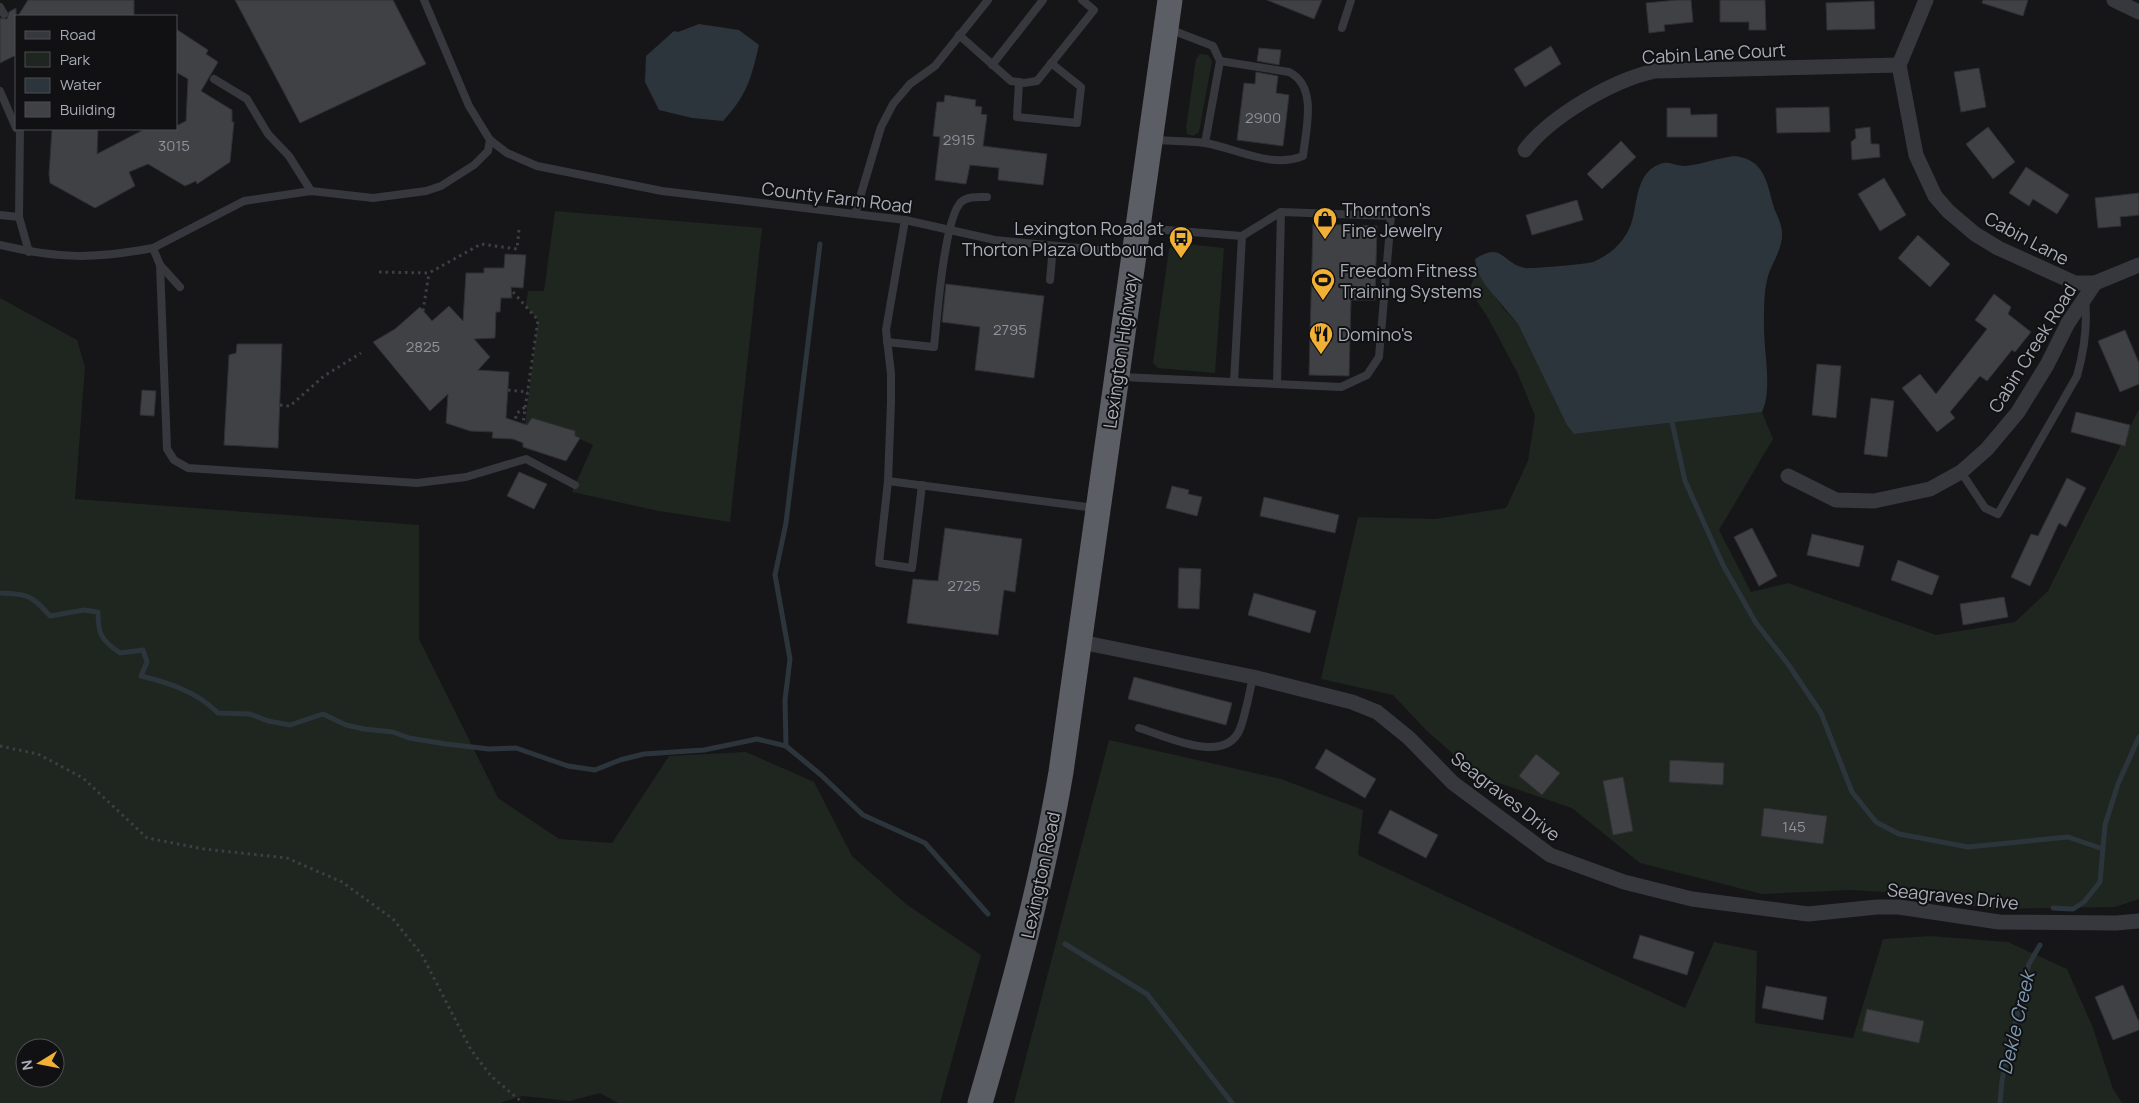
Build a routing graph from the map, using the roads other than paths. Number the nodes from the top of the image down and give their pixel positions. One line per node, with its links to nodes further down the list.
1 (424, 0): 23 (lane)
2 (988, 0): 12 (lane)
3 (1043, 0): 15 (lane)
4 (1082, 0): 14 (lane)
5 (1170, 0): 10 (highway, Lexington Highway)
6 (1351, 0): 11 (lane)
7 (1926, 0): 16 (street)
8 (2114, 0): 9 (street)
9 (2139, 12)
10 (1166, 28): 13 (lane); 22 (highway, Lexington Highway)
11 (1342, 28)
12 (959, 35): 15 (lane); 29 (lane)
13 (1220, 60): 24 (lane); 24 (lane)
14 (1051, 63): 18 (lane); 18 (lane)
15 (992, 64): 18 (lane)
16 (1899, 65): 25 (street, Cabin Lane Court); 44 (street, Cabin Lane)
17 (214, 79): 26 (lane)
18 (1019, 82)
19 (0, 91): 20 (lane)
20 (15, 124)
21 (18, 130): 31 (lane)
22 (1150, 139): 24 (lane); 33 (highway, Lexington Highway)
23 (490, 140): 26 (lane); 29 (lane, County Farm Road)
24 (1205, 143)
25 (1525, 150)
26 (311, 191): 38 (lane)
27 (987, 197): 34 (lane)
28 (1281, 212): 35 (lane); 50 (lane); 50 (lane)
29 (855, 214): 32 (lane, County Farm Road)
30 (0, 215): 31 (lane)
31 (19, 218): 39 (lane)
32 (905, 220): 34 (lane, County Farm Road); 47 (lane)
33 (1138, 227): 35 (lane); 40 (highway, Lexington Highway)
34 (949, 228): 37 (lane, County Farm Road); 47 (lane)
35 (1242, 236): 49 (lane)
36 (0, 245): 39 (lane)
37 (1053, 246): 40 (lane, County Farm Road); 43 (lane)
38 (154, 248): 39 (lane); 41 (lane)
39 (29, 252)
40 (1134, 254): 48 (highway, Lexington Highway)
41 (160, 265): 45 (lane); 54 (lane)
42 (2139, 265): 44 (street, Cabin Lane)
43 (1050, 280)
44 (2095, 282): 46 (street, Cabin Creek Road)
45 (180, 287)
46 (2085, 297): 51 (street, Cabin Creek Road); 51 (lane)
47 (888, 342): 53 (lane)
48 (1117, 377): 49 (lane); 56 (highway, Lexington Highway)
49 (1234, 382): 50 (lane)
50 (1277, 384)
51 (1961, 472): 52 (street, Cabin Creek Road)
52 (1788, 476)
53 (888, 481): 55 (lane); 55 (lane)
54 (575, 485)
55 (922, 486): 56 (lane)
56 (1099, 508): 57 (highway, Lexington Highway)
57 (1081, 642): 58 (street, Seagraves Drive); 61 (highway, Lexington Road)
58 (1253, 677): 59 (lane); 60 (street, Seagraves Drive)
59 (1139, 728)
60 (2139, 921)
61 (980, 1103)

